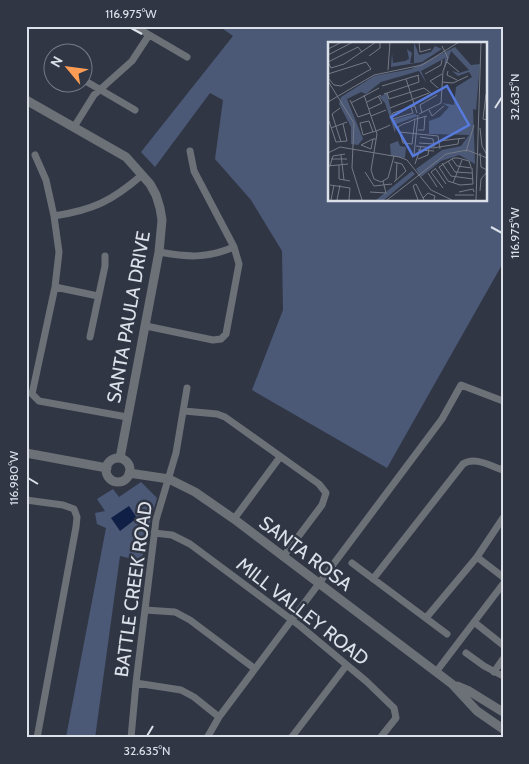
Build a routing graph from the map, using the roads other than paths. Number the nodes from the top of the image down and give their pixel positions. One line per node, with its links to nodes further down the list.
1 (134, 26): 2 (street)
2 (149, 35): 3 (street); 5 (street)
3 (187, 57)
4 (92, 85): 5 (street)
5 (100, 90): 7 (street); 8 (street)
6 (26, 100): 8 (street, SANTA PAULA DRIVE)
7 (135, 110)
8 (74, 127): 11 (street, SANTA PAULA DRIVE)
9 (190, 151): 13 (street)
10 (35, 154): 12 (street)
11 (142, 175): 12 (street); 14 (street, SANTA PAULA DRIVE)
12 (54, 216): 16 (street)
13 (234, 248): 14 (street); 18 (street)
14 (159, 252): 18 (street, SANTA PAULA DRIVE)
15 (105, 256): 17 (street)
16 (55, 287): 17 (street); 23 (street)
17 (98, 296): 19 (street)
18 (146, 326): 23 (street, SANTA PAULA DRIVE)
19 (90, 337)
20 (187, 388): 22 (street, BATTLE CREEK ROAD)
21 (503, 401): 40 (street)
22 (184, 411): 26 (street); 30 (street, BATTLE CREEK ROAD)
23 (127, 417): 25 (street, SANTA PAULA DRIVE)
24 (26, 453): 27 (street)
25 (120, 458): 27 (street); 29 (street)
26 (280, 458): 33 (street); 35 (street)
27 (106, 468): 29 (street)
28 (503, 470): 39 (street)
29 (129, 473): 30 (street, SANTA ROSA)
30 (169, 479): 33 (street, SANTA ROSA); 34 (street, BATTLE CREEK ROAD)
31 (26, 500): 60 (street)
32 (503, 518): 36 (street)
33 (234, 519): 35 (street, SANTA ROSA)
34 (154, 533): 42 (street, BATTLE CREEK ROAD); 44 (street, MILL VALLEY ROAD)
35 (283, 557): 40 (street, SANTA ROSA)
36 (477, 557): 38 (street); 43 (street)
37 (352, 563): 39 (street)
38 (503, 577)
39 (373, 579): 43 (street)
40 (319, 583): 44 (street); 52 (street, SANTA ROSA)
41 (503, 584): 45 (street)
42 (145, 610): 51 (street); 55 (street, BATTLE CREEK ROAD)
43 (426, 618): 46 (street)
44 (292, 619): 50 (street, MILL VALLEY ROAD); 51 (street)
45 (474, 622): 47 (street); 52 (street)
46 (447, 634)
47 (503, 645)
48 (466, 653): 53 (street)
49 (503, 659): 53 (street)
50 (346, 666): 63 (street); 64 (street, MILL VALLEY ROAD)
51 (255, 669): 58 (street)
52 (436, 672): 56 (street, SANTA ROSA)
53 (494, 672): 54 (street)
54 (503, 676)
55 (136, 683): 58 (street); 61 (street, BATTLE CREEK ROAD)
56 (452, 684): 57 (street, SANTA ROSA); 59 (street, SANTA ROSA)
57 (503, 712)
58 (219, 717): 62 (street)
59 (503, 729)
60 (37, 738)
61 (131, 738)
62 (207, 738)
63 (291, 738)
64 (380, 738)

